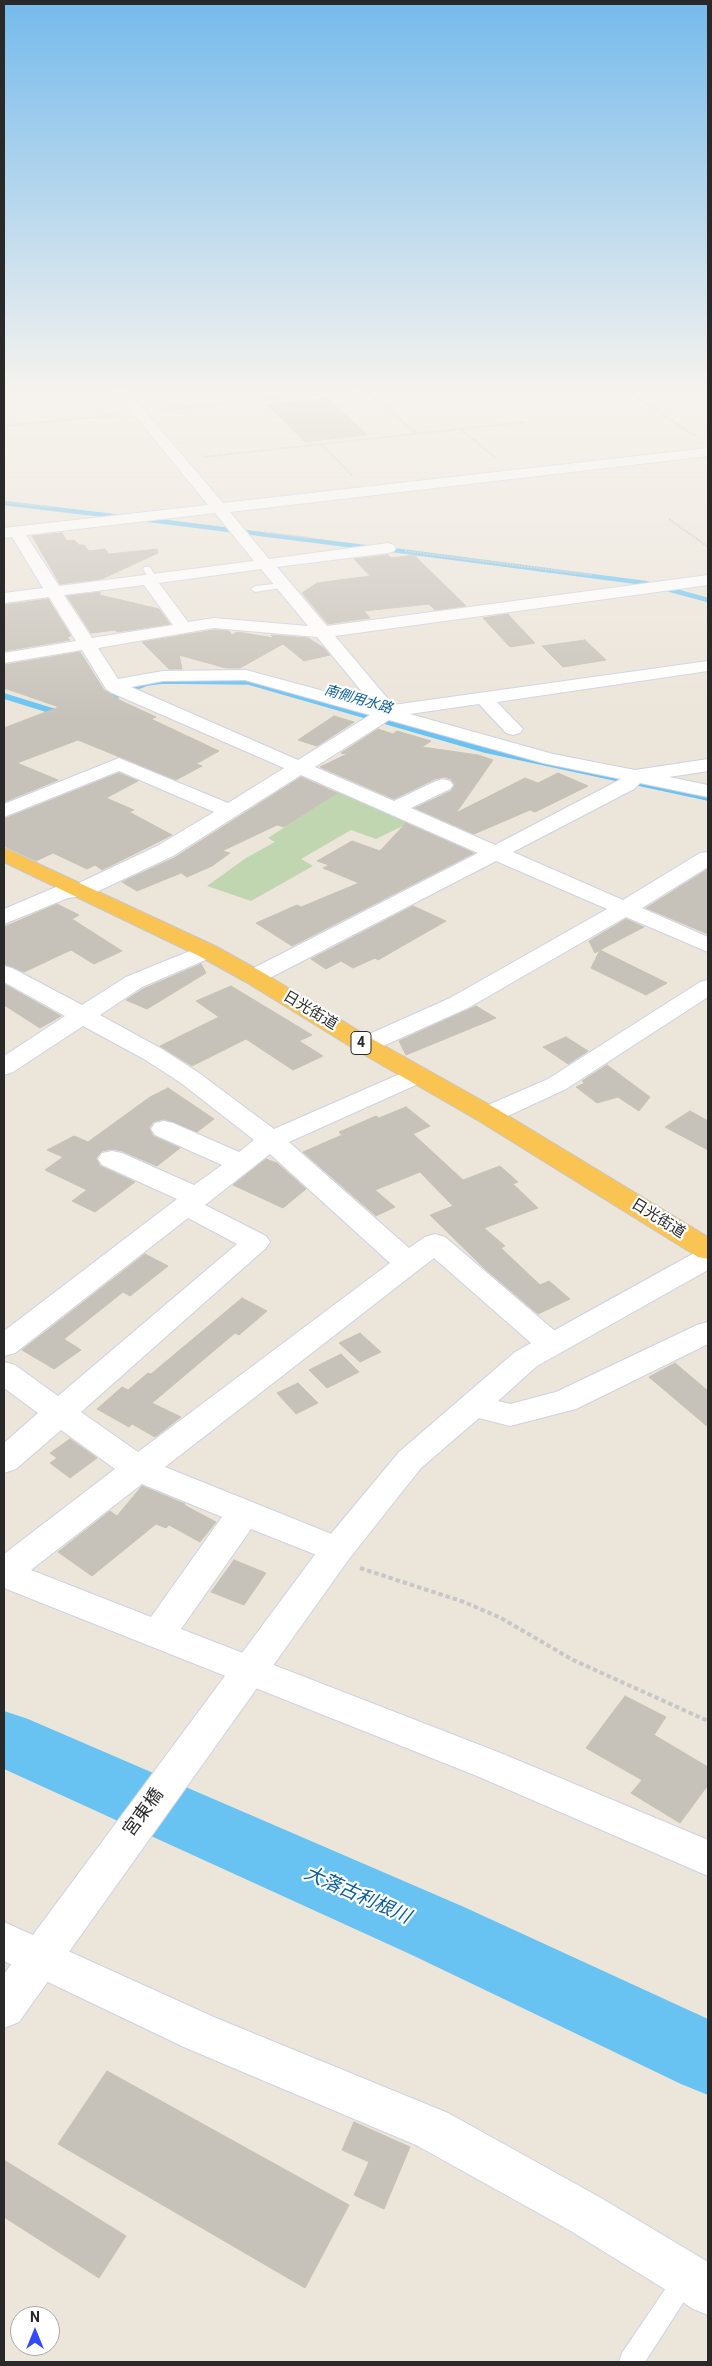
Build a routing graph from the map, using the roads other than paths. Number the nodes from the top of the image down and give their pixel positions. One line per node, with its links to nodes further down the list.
1 (213, 500): 3 (street)
2 (286, 500): 3 (street)
3 (219, 508): 4 (street); 6 (street)
4 (10, 532): 11 (street)
5 (388, 548): 6 (street)
6 (267, 565): 7 (street); 9 (street)
7 (150, 576): 11 (street); 13 (street)
8 (708, 580): 14 (street)
9 (284, 585): 10 (lane); 14 (street)
10 (255, 589)
11 (55, 592): 12 (street); 15 (street)
12 (4, 598)
13 (184, 628): 14 (street); 15 (street)
14 (322, 632): 20 (street)
15 (87, 645): 16 (street); 18 (street)
16 (4, 658)
17 (708, 666): 19 (street)
18 (120, 690): 20 (street); 23 (street)
19 (483, 698): 20 (street); 21 (street)
20 (381, 716): 23 (street); 24 (street)
21 (513, 729)
22 (708, 765): 24 (street)
23 (299, 767): 27 (street); 29 (street)
24 (632, 780): 26 (street); 30 (street)
25 (443, 785): 27 (street)
26 (708, 792)
27 (394, 808): 30 (street)
28 (4, 811): 29 (street)
29 (229, 811): 33 (street)
30 (495, 853): 34 (street); 39 (street)
31 (4, 854): 33 (highway, 日光街道 / 4)
32 (708, 858): 34 (street)
33 (82, 890): 35 (street); 37 (highway, 日光街道 / 4)
34 (624, 909): 36 (street); 42 (street)
35 (4, 917)
36 (708, 945)
37 (207, 952): 39 (highway, 日光街道 / 4); 41 (street)
38 (4, 973): 41 (street)
39 (254, 977): 42 (highway, 日光街道 / 4)
40 (708, 987): 45 (street)
41 (80, 1016): 43 (street); 47 (street)
42 (365, 1044): 44 (highway, 日光街道 / 4)
43 (4, 1067)
44 (418, 1075): 45 (highway, 日光街道 / 4); 47 (street)
45 (488, 1116): 51 (highway, 日光街道 / 4)
46 (164, 1129): 49 (street)
47 (271, 1140): 49 (street); 53 (street)
48 (112, 1158): 50 (street)
49 (241, 1163): 50 (street)
50 (192, 1201): 56 (street); 59 (street)
51 (708, 1250)
52 (708, 1258): 55 (street, 宮東橋)
53 (409, 1264): 55 (street); 61 (street)
54 (708, 1332): 58 (street)
55 (551, 1344): 58 (street, 宮東橋)
56 (4, 1346)
57 (4, 1374): 59 (street)
58 (472, 1405): 63 (street, 宮東橋)
59 (60, 1413): 60 (street); 61 (street)
60 (4, 1461)
61 (138, 1468): 62 (street); 64 (street)
62 (244, 1512): 63 (street); 65 (street)
63 (334, 1554): 66 (street, 宮東橋)
64 (4, 1573): 65 (street)
65 (158, 1634): 66 (street)
66 (248, 1670): 67 (street); 68 (street, 宮東橋)
67 (708, 1858)
68 (22, 1949): 69 (street, 宮東橋); 70 (street)
69 (4, 2008)
70 (698, 2283): 71 (lane)
71 (631, 2362)

